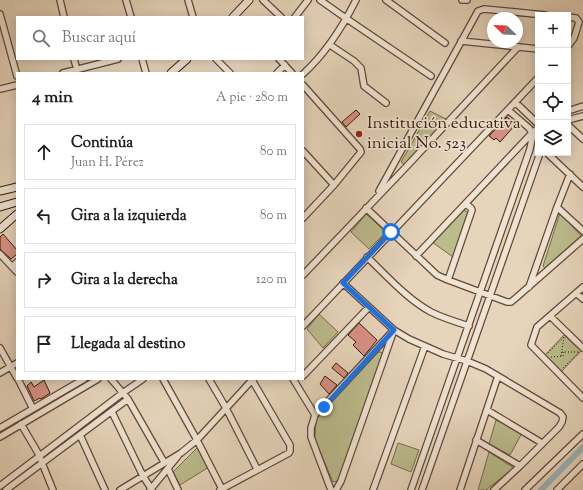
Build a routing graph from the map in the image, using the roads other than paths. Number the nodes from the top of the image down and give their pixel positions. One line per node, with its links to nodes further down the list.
1 (60, 0): 14 (street)
2 (126, 0): 15 (street)
3 (188, 0): 16 (street)
4 (249, 0): 17 (main road)
5 (263, 0): 18 (street)
6 (308, 0): 19 (street)
7 (320, 0): 21 (street)
8 (356, 0): 21 (street)
9 (386, 0): 24 (street)
10 (462, 0): 11 (street)
11 (467, 0)
12 (0, 14): 38 (street)
13 (535, 14): 22 (street)
14 (64, 16)
15 (131, 16)
16 (193, 16)
17 (235, 16)
18 (280, 16)
19 (296, 16)
20 (571, 17): 23 (street)
21 (346, 19): 26 (street); 46 (street)
22 (461, 41): 25 (street); 71 (street)
23 (571, 42)
24 (445, 43)
25 (487, 44)
26 (330, 45): 45 (street); 52 (street)
27 (517, 48): 71 (street)
28 (523, 48): 29 (street)
29 (535, 49)
30 (74, 60): 37 (street)
31 (114, 60): 37 (street)
32 (142, 60): 40 (street)
33 (186, 60): 41 (main road)
34 (217, 60): 42 (street)
35 (280, 60): 36 (street)
36 (285, 65): 43 (street); 44 (street)
37 (77, 70): 39 (street)
38 (16, 72)
39 (68, 72)
40 (146, 72)
41 (173, 72)
42 (229, 72)
43 (278, 72)
44 (291, 72)
45 (304, 73)
46 (431, 76)
47 (535, 81): 51 (street)
48 (16, 85): 50 (street)
49 (304, 86): 67 (street)
50 (0, 89)
51 (515, 102): 54 (street); 58 (street)
52 (386, 103)
53 (583, 106): 55 (street)
54 (508, 110): 61 (street); 81 (street)
55 (571, 110)
56 (583, 116): 57 (street)
57 (571, 119)
58 (535, 121)
59 (571, 128): 62 (street)
60 (535, 130): 61 (street)
61 (532, 133): 73 (street); 92 (street)
62 (583, 140)
63 (304, 152): 67 (street)
64 (539, 156): 94 (street)
65 (550, 156): 66 (street)
66 (570, 174): 69 (street); 75 (street)
67 (334, 185): 78 (street)
68 (16, 187): 70 (main road)
69 (583, 187)
70 (0, 191)
71 (375, 198): 76 (street)
72 (16, 202): 74 (main road)
73 (466, 204): 84 (street); 88 (street)
74 (0, 207)
75 (557, 207): 80 (street); 90 (street)
76 (366, 208): 81 (street); 87 (street)
77 (16, 215): 79 (main road)
78 (304, 217)
79 (0, 229)
80 (583, 231)
81 (391, 232): 84 (street); 85 (street)
82 (583, 239): 90 (street)
83 (0, 254): 86 (street)
84 (416, 256): 88 (street)
85 (368, 257): 89 (street); 99 (street)
86 (15, 265)
87 (304, 274)
88 (448, 280): 92 (street)
89 (343, 283): 96 (street); 98 (street)
90 (528, 287): 94 (street)
91 (583, 287): 93 (street)
92 (481, 292): 94 (street); 99 (street)
93 (576, 293): 95 (street); 97 (street)
94 (490, 296): 105 (street)
95 (583, 300)
96 (369, 307): 100 (street); 109 (street)
97 (550, 316): 103 (street); 122 (street)
98 (304, 325)
99 (469, 326): 104 (street)
100 (394, 330): 101 (street); 128 (street); 154 (street)
101 (425, 346): 104 (street); 155 (street)
102 (0, 348): 107 (street)
103 (583, 348)
104 (458, 359): 105 (street); 156 (street)
105 (467, 361): 111 (street); 157 (street)
106 (16, 364): 107 (street)
107 (11, 367): 108 (street); 110 (street)
108 (0, 373)
109 (304, 375)
110 (16, 376)
111 (498, 376): 126 (street); 136 (street)
112 (18, 380): 125 (street)
113 (82, 380): 125 (street)
114 (96, 380): 129 (street)
115 (113, 380): 121 (street)
116 (142, 380): 121 (street)
117 (164, 380): 134 (street)
118 (210, 380): 124 (street)
119 (253, 380): 124 (street); 144 (street)
120 (296, 380): 128 (street)
121 (124, 392): 123 (street); 138 (street)
122 (583, 398)
123 (128, 399): 127 (street); 139 (street)
124 (226, 408): 134 (street); 144 (street)
125 (33, 409): 130 (street)
126 (487, 410): 135 (street); 136 (street)
127 (112, 412): 132 (street); 145 (street)
128 (316, 415): 153 (street)
129 (21, 424): 133 (street); 138 (street)
130 (0, 428)
131 (583, 434): 160 (street)
132 (80, 435): 140 (street); 149 (street)
133 (0, 437)
134 (197, 440): 137 (street); 152 (street)
135 (476, 440): 142 (street); 158 (street)
136 (542, 443): 142 (street)
137 (181, 452): 139 (street); 143 (street)
138 (39, 458): 140 (street); 146 (street)
139 (164, 462): 145 (street)
140 (41, 464): 146 (street); 148 (street)
141 (583, 464): 161 (street)
142 (520, 466): 159 (street)
143 (168, 469): 147 (street); 151 (street)
144 (257, 469): 152 (street)
145 (143, 476): 147 (street); 150 (street)
146 (2, 487)
147 (151, 489)
148 (53, 490)
149 (105, 490)
150 (120, 490)
151 (178, 490)
152 (221, 490)
153 (331, 490)
154 (336, 490)
155 (373, 490)
156 (411, 490)
157 (422, 490)
158 (460, 490)
159 (494, 490)
160 (525, 490)
161 (557, 490)

